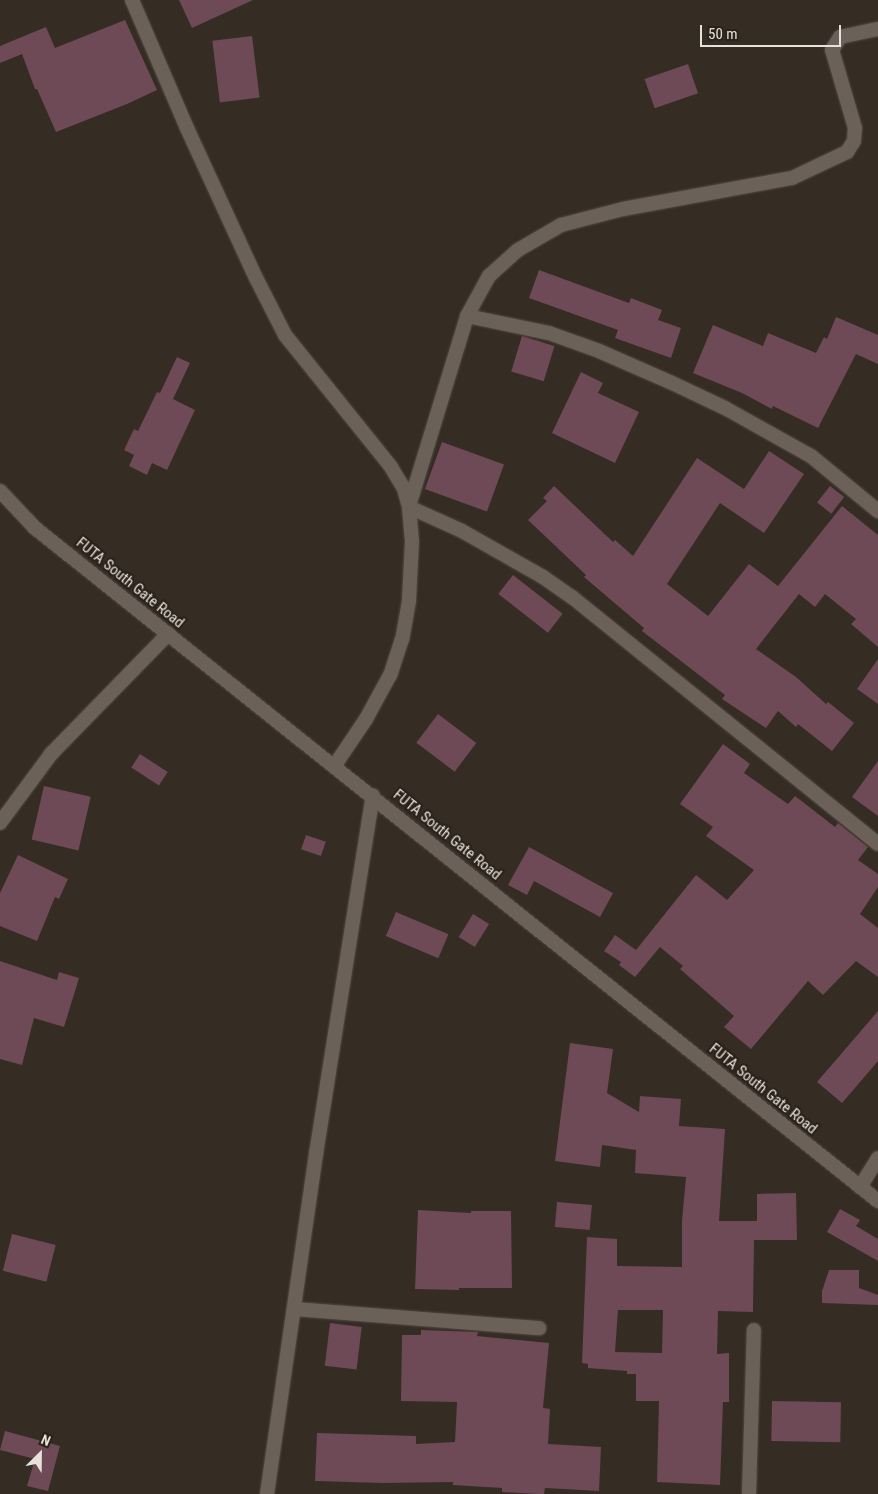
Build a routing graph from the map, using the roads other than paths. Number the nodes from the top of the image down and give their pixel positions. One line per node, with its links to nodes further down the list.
1 (132, 0): 5 (street)
2 (878, 29): 3 (street)
3 (467, 316): 5 (street); 6 (street)
4 (0, 491): 7 (street, FUTA South Gate Road)
5 (409, 506): 8 (street); 11 (street)
6 (878, 511)
7 (168, 634): 8 (street, FUTA South Gate Road); 10 (street)
8 (335, 765): 9 (street, FUTA South Gate Road)
9 (373, 796): 13 (street, FUTA South Gate Road); 15 (street)
10 (0, 823)
11 (878, 844)
12 (878, 1158): 13 (street)
13 (860, 1187): 14 (street, FUTA South Gate Road)
14 (878, 1201)
15 (296, 1309): 16 (street); 18 (street)
16 (539, 1328)
17 (754, 1330): 19 (street)
18 (267, 1494)
19 (749, 1494)

